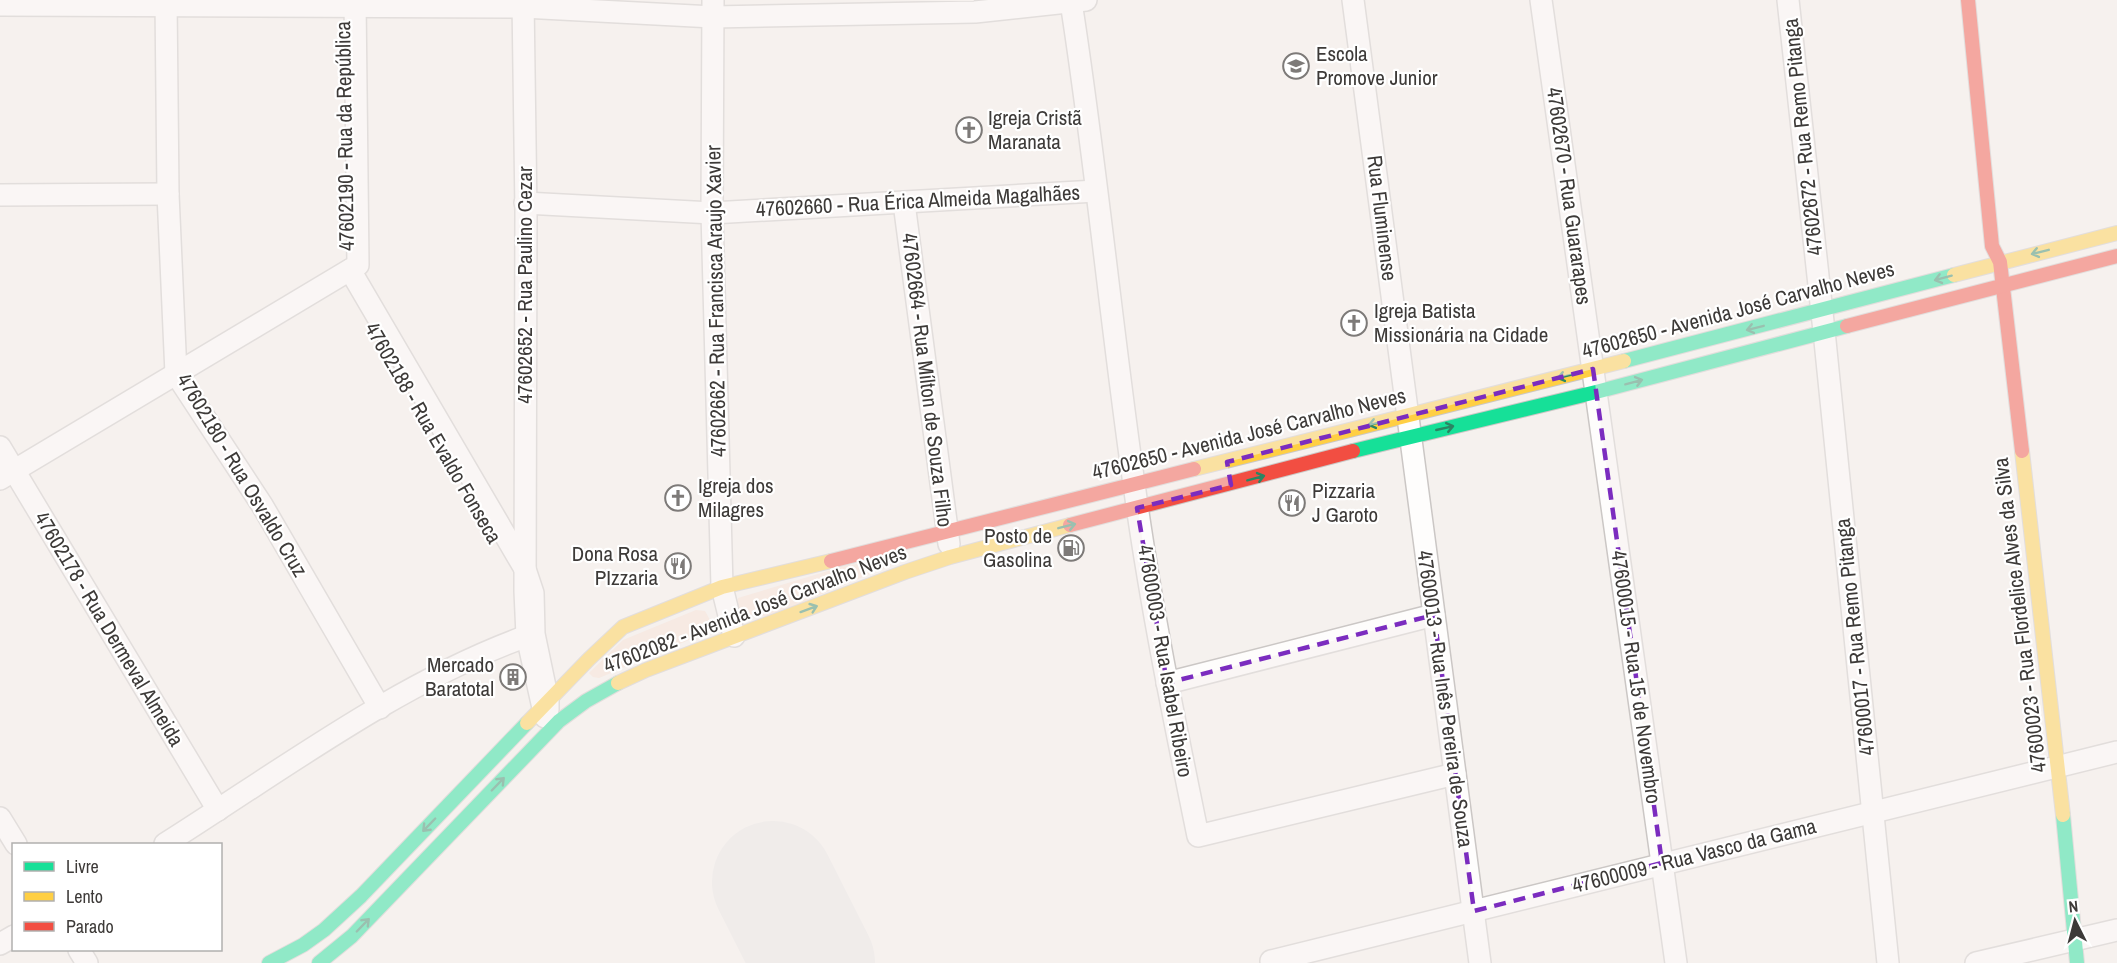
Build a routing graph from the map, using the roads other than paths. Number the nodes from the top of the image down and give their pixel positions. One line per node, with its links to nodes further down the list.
1 (1353, 0): 30 (street, Rua Fluminense)
2 (1541, 0): 27 (street, 47602670 - Rua Guararapes)
3 (1788, 0): 26 (street, 47602672 - Rua Remo Pitanga)
4 (1968, 0): 22 (street)
5 (1979, 0): 22 (street)
6 (1078, 1): 11 (street); 13 (street, 47600003 - Rua Isabel Ribeiro)
7 (166, 3): 8 (street); 10 (street); 14 (street, 47602180 - Rua Osvaldo Cruz)
8 (349, 4): 9 (street); 24 (street, 47602190 - Rua da República)
9 (523, 4): 12 (street); 16 (street, 47602652 - Rua Paulino Cezar)
10 (0, 5)
11 (974, 6): 12 (street)
12 (713, 8): 18 (street, 47602662 - Rua Francisca Araujo Xavier)
13 (1096, 191): 17 (street, 47602660 - Rua Érica Almeida Magalhães); 35 (street, 47600003 - Rua Isabel Ribeiro)
14 (168, 194): 15 (street); 28 (street, 47602180 - Rua Osvaldo Cruz)
15 (0, 195)
16 (525, 203): 18 (street, 47602660 - Rua Érica Almeida Magalhães); 39 (street, 47602652 - Rua Paulino Cezar)
17 (904, 203): 18 (street, 47602660 - Rua Érica Almeida Magalhães); 37 (street, 47602664 - Rua Mílton de Souza Filho)
18 (712, 213): 40 (street, 47602662 - Rua Francisca Araujo Xavier)
19 (2117, 232): 20 (street, 47602650 - Avenida José Carvalho Neves)
20 (2079, 242): 22 (street, 47602650 - Avenida José Carvalho Neves, one-way to 22); 23 (street)
21 (2117, 256): 23 (street)
22 (2000, 262): 25 (street, 47600023 - Rua Flordelice Alves da Silva); 26 (street, 47602650 - Avenida José Carvalho Neves, one-way to 26)
23 (2083, 264): 25 (street)
24 (349, 271): 28 (street); 39 (street); 41 (street, 47602188 - Rua Evaldo Fonseca)
25 (2003, 285): 26 (street); 50 (street, 47600023 - Rua Flordelice Alves da Silva)
26 (1823, 321): 27 (street, 47602650 - Avenida José Carvalho Neves, one-way to 27); 29 (street, one-way to 26); 53 (street, 47600017 - Rua Remo Pitanga)
27 (1593, 369): 29 (street, 47602670 - Rua Guararapes); 30 (street, 47602650 - Avenida José Carvalho Neves, one-way to 30)
28 (176, 374): 33 (street); 47 (street, 47602180 - Rua Osvaldo Cruz)
29 (1596, 392): 30 (street, one-way to 29); 57 (street, 47600015 - Rua 15 de Novembro)
30 (1408, 426): 32 (street, 47602650 - Avenida José Carvalho Neves, one-way to 32); 34 (street, 47602082 - Avenida José Carvalho Neves, one-way to 30); 42 (street, 47600013 - Rua Inês Pereira de Souza)
31 (0, 447): 33 (street, 47602178 - Rua Dermeval Almeida)
32 (1227, 462): 34 (street); 35 (street, 47602650 - Avenida José Carvalho Neves)
33 (7, 475): 52 (street, 47602178 - Rua Dermeval Almeida)
34 (1231, 484): 36 (street, 47602082 - Avenida José Carvalho Neves)
35 (1134, 485): 36 (street, 47600003 - Rua Isabel Ribeiro); 37 (street, 47602650 - Avenida José Carvalho Neves)
36 (1137, 508): 38 (street, 47602082 - Avenida José Carvalho Neves, one-way to 36); 45 (street, 47600003 - Rua Isabel Ribeiro)
37 (946, 531): 38 (street, 47602664 - Rua Mílton de Souza Filho); 40 (street, 47602650 - Avenida José Carvalho Neves)
38 (950, 557): 44 (street, 47602082 - Avenida José Carvalho Neves, one-way to 38)
39 (525, 569): 41 (street, 47602652 - Rua Paulino Cezar); 46 (street, 47602652 - Rua Paulino Cezar)
40 (722, 587): 44 (street, 47602662 - Rua Francisca Araujo Xavier); 46 (street, 47602650 - Avenida José Carvalho Neves)
41 (525, 591): 43 (street, 47602652 - Rua Paulino Cezar)
42 (1434, 615): 45 (street); 51 (street, 47600013 - Rua Inês Pereira de Souza)
43 (527, 636): 46 (street, 47602652 - Rua Paulino Cezar); 47 (street)
44 (734, 636): 48 (street, 47602082 - Avenida José Carvalho Neves)
45 (1167, 683): 51 (street, 47600003 - Rua Isabel Ribeiro)
46 (545, 704): 48 (street, 47602652 - Rua Paulino Cezar); 62 (street, 47602650 - Avenida José Carvalho Neves, one-way to 62)
47 (380, 708): 52 (street)
48 (548, 731): 63 (street, 47602082 - Avenida José Carvalho Neves, one-way to 48)
49 (2117, 752): 50 (street, 47600009 - Rua Vasco da Gama)
50 (2059, 766): 53 (street, 47600009 - Rua Vasco da Gama); 60 (street, 47600023 - Rua Flordelice Alves da Silva)
51 (1455, 774): 58 (street, 47600013 - Rua Inês Pereira de Souza)
52 (218, 810): 56 (street)
53 (1872, 812): 57 (street, 47600009 - Rua Vasco da Gama); 66 (street, 47600017 - Rua Remo Pitanga)
54 (0, 818): 55 (street)
55 (15, 843)
56 (167, 843)
57 (1662, 863): 58 (street, 47600009 - Rua Vasco da Gama); 65 (street, 47600015 - Rua 15 de Novembro)
58 (1474, 911): 61 (street, 47600009 - Rua Vasco da Gama); 64 (street, 47600013 - Rua Inês Pereira de Souza)
59 (2117, 930): 60 (street)
60 (2074, 940): 67 (street); 68 (street, 47600023 - Rua Flordelice Alves da Silva)
61 (1271, 961)
62 (269, 963)
63 (319, 963)
64 (1480, 963)
65 (1676, 963)
66 (1888, 963)
67 (1976, 963)
68 (2077, 963)

